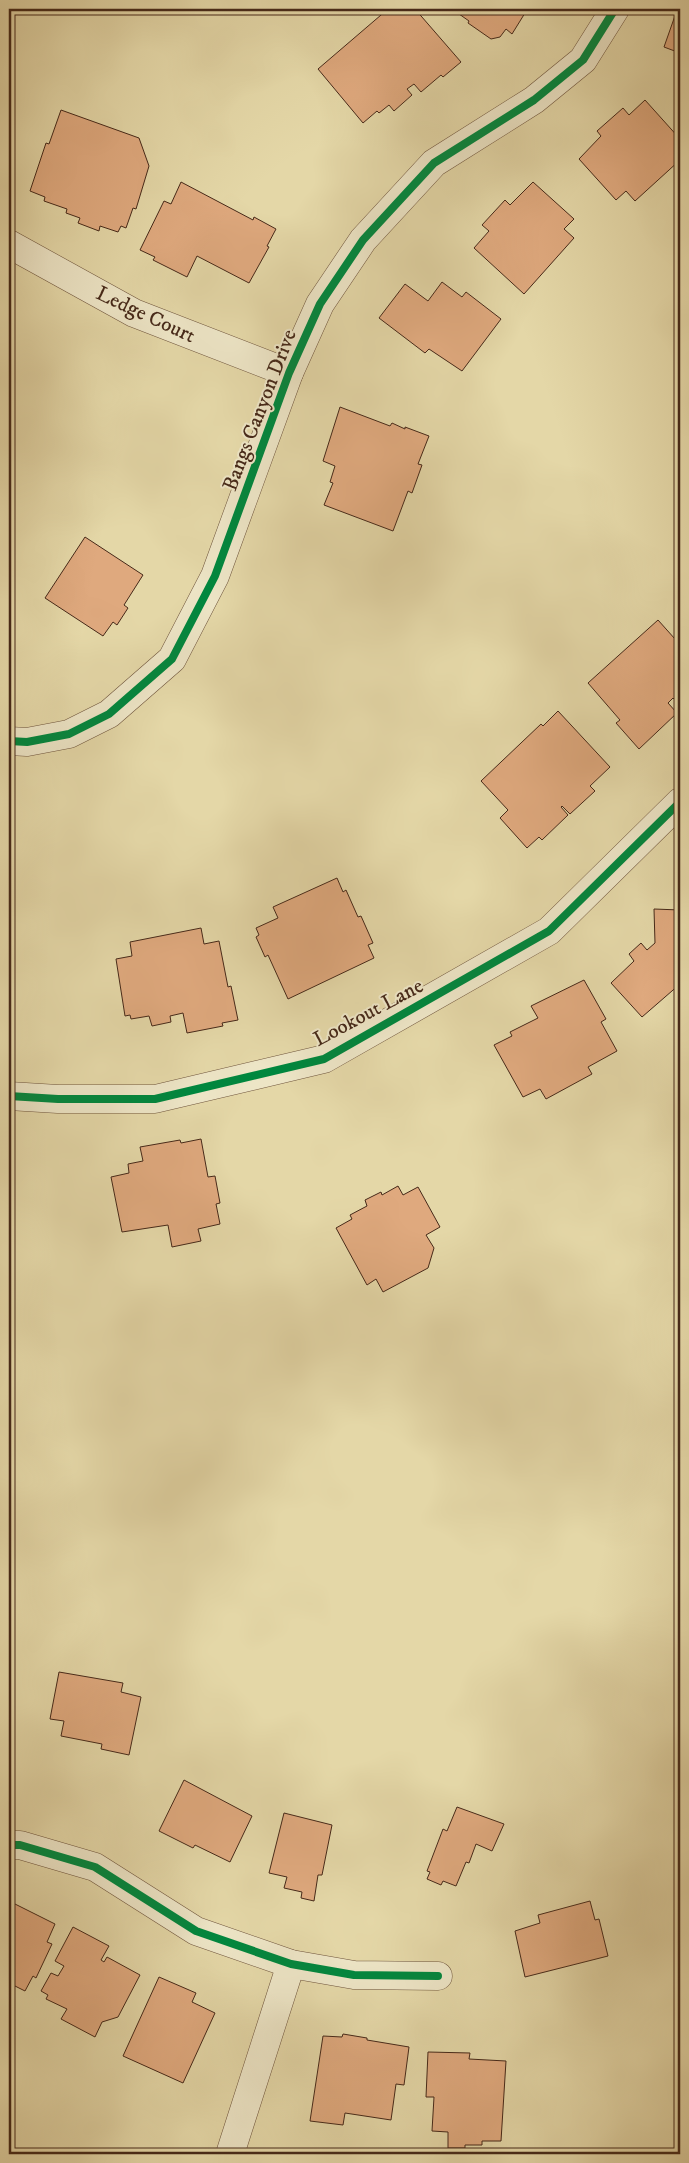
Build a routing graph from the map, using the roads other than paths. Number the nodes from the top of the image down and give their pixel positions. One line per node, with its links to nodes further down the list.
1 (615, 9): 3 (street, Bangs Canyon Drive)
2 (9, 244): 3 (street, Ledge Court)
3 (289, 374): 4 (street, Bangs Canyon Drive)
4 (9, 741)
5 (680, 802): 6 (street, Lookout Lane)
6 (9, 1096)
7 (9, 1845): 8 (street)
8 (291, 1964): 9 (street); 10 (street)
9 (438, 1976)
10 (230, 2154)

